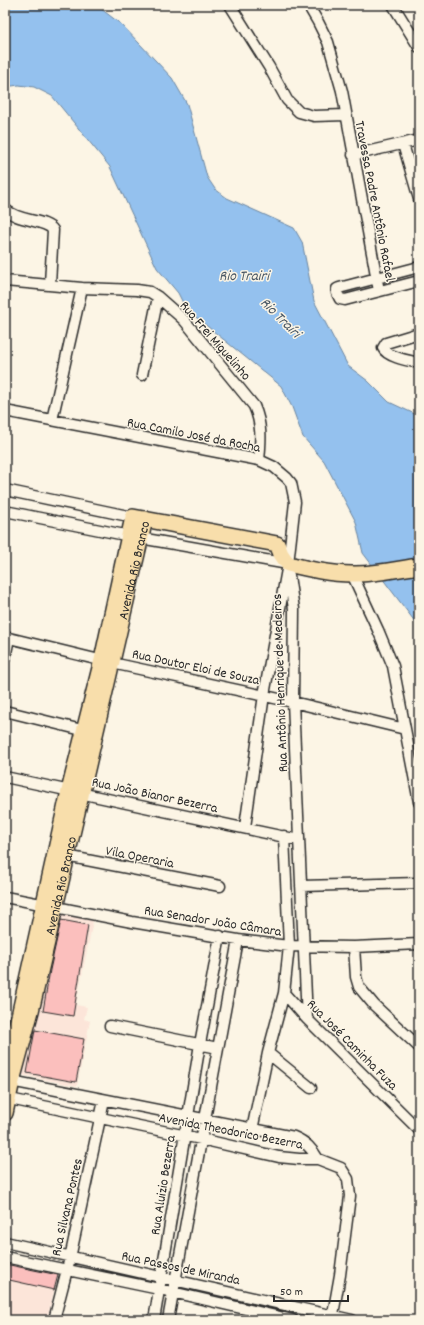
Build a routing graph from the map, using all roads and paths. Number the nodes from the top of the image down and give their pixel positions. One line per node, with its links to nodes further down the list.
1 (230, 5): 5 (street)
2 (308, 5): 5 (street, Travessa Padre Antônio Rafael)
3 (393, 5): 4 (street)
4 (419, 47)
5 (346, 115): 8 (street, Travessa Padre Antônio Rafael)
6 (419, 140): 7 (street)
7 (403, 144): 8 (street); 9 (street)
8 (353, 155): 12 (street, Travessa Padre Antônio Rafael)
9 (418, 192)
10 (5, 209): 15 (street)
11 (419, 267): 12 (street)
12 (377, 278): 17 (street, Travessa Padre Antônio Rafael); 17 (street)
13 (5, 281): 15 (street, Rua Frei Miguelinho)
14 (419, 281): 17 (street)
15 (50, 284): 16 (street, Rua Frei Miguelinho)
16 (82, 288): 18 (street, Rua Frei Miguelinho); 23 (street)
17 (379, 291)
18 (158, 297): 21 (street); 24 (street, Rua Frei Miguelinho)
19 (419, 333): 20 (street)
20 (419, 363)
21 (142, 375)
22 (5, 412): 23 (street, Rua Camilo José da Rocha)
23 (52, 420): 24 (street, Rua Camilo José da Rocha)
24 (259, 460): 29 (street, Rua Camilo José da Rocha)
25 (5, 490): 27 (street)
26 (5, 511): 28 (street)
27 (139, 518): 28 (main road, Avenida Rio Branco); 29 (main road)
28 (135, 537): 29 (street); 34 (main road, Avenida Rio Branco)
29 (288, 564): 31 (main road); 35 (street, Rua Antônio Henrique de Medeiros); 36 (street, Rua Antônio Henrique de Medeiros)
30 (419, 566): 31 (main road)
31 (358, 574): 38 (street)
32 (7, 637): 33 (street); 34 (street, Rua Doutor Eloi de Souza)
33 (5, 658)
34 (107, 661): 35 (street, Rua Doutor Eloi de Souza); 39 (main road, Avenida Rio Branco)
35 (264, 695): 36 (street, Rua Doutor Eloi de Souza); 43 (street, Rua Antônio Henrique de Medeiros)
36 (293, 702): 38 (street, Rua Doutor Eloi de Souza); 45 (street, Rua Antônio Henrique de Medeiros)
37 (5, 711): 39 (street)
38 (405, 729): 42 (street)
39 (90, 732): 41 (main road, Avenida Rio Branco)
40 (5, 777): 41 (street, Rua João Bianor Bezerra)
41 (75, 792): 43 (street, Rua João Bianor Bezerra); 46 (main road, Avenida Rio Branco)
42 (419, 802)
43 (245, 827): 44 (street, Rua João Bianor Bezerra)
44 (284, 836): 45 (street, Rua João Bianor Bezerra); 55 (street)
45 (299, 840): 49 (street, Rua Antônio Henrique de Medeiros)
46 (61, 855): 48 (street, Vila Operaria); 51 (main road, Avenida Rio Branco)
47 (419, 883): 49 (street)
48 (220, 886)
49 (301, 886): 57 (street, Rua Antônio Henrique de Medeiros)
50 (5, 897): 51 (street, Rua Senador João Câmara)
51 (50, 905): 52 (street, Rua Senador João Câmara); 65 (main road, Avenida Rio Branco)
52 (220, 936): 53 (street, Rua Senador João Câmara); 61 (street, Rua Aluizio Bezerra)
53 (238, 940): 55 (street, Rua Senador João Câmara); 63 (street, Rua Aluizio Bezerra)
54 (419, 944): 56 (street, Rua Senador João Câmara)
55 (289, 946): 57 (street, Rua Senador João Câmara); 58 (street)
56 (354, 946): 57 (street, Rua Senador João Câmara); 62 (street)
57 (305, 947): 59 (street, Rua Antônio Henrique de Medeiros)
58 (284, 993): 59 (street, Rua José Caminha Fuza); 64 (street)
59 (308, 1019): 73 (street, Rua José Caminha Fuza)
60 (110, 1026): 61 (street)
61 (200, 1044): 63 (street); 69 (street, Rua Aluizio Bezerra)
62 (419, 1047)
63 (218, 1048): 71 (street, Rua Aluizio Bezerra)
64 (268, 1053): 66 (street); 72 (street)
65 (7, 1076): 67 (street, Avenida Theodorico Bezerra); 68 (main road, Avenida Rio Branco)
66 (311, 1088)
67 (104, 1100): 69 (street, Avenida Theodorico Bezerra); 70 (street, Rua Silvana Pontes)
68 (6, 1103): 70 (street, Avenida Theodorico Bezerra)
69 (188, 1116): 71 (street, Avenida Theodorico Bezerra); 74 (street, Rua Aluizio Bezerra)
70 (100, 1119): 74 (street, Avenida Theodorico Bezerra); 79 (street, Rua Silvana Pontes)
71 (205, 1120): 72 (street, Avenida Theodorico Bezerra); 75 (street, Rua Aluizio Bezerra)
72 (252, 1130): 76 (street, Avenida Theodorico Bezerra)
73 (419, 1130)
74 (184, 1135): 75 (street, Avenida Theodorico Bezerra); 81 (street, Rua Aluizio Bezerra)
75 (201, 1139): 76 (street, Avenida Theodorico Bezerra); 82 (street, Rua Aluizio Bezerra)
76 (318, 1160): 85 (street)
77 (5, 1242): 79 (street, Rua Passos de Miranda)
78 (5, 1257): 80 (street, Rua Passos de Miranda)
79 (70, 1258): 80 (street, Rua Silvana Pontes); 81 (street, Rua Passos de Miranda)
80 (67, 1269): 83 (street, Rua Passos de Miranda); 86 (street, Rua Silvana Pontes)
81 (161, 1277): 82 (street, Rua Passos de Miranda); 83 (street, Rua Aluizio Bezerra)
82 (176, 1280): 84 (street, Rua Aluizio Bezerra); 85 (street, Rua Passos de Miranda)
83 (159, 1289): 84 (street, Rua Passos de Miranda); 87 (street, Rua Aluizio Bezerra)
84 (173, 1292): 88 (street, Rua Aluizio Bezerra); 89 (street, Rua Passos de Miranda)
85 (332, 1318): 90 (street, Rua Passos de Miranda)
86 (54, 1320)
87 (154, 1320)
88 (168, 1320)
89 (293, 1320)
90 (352, 1320)

